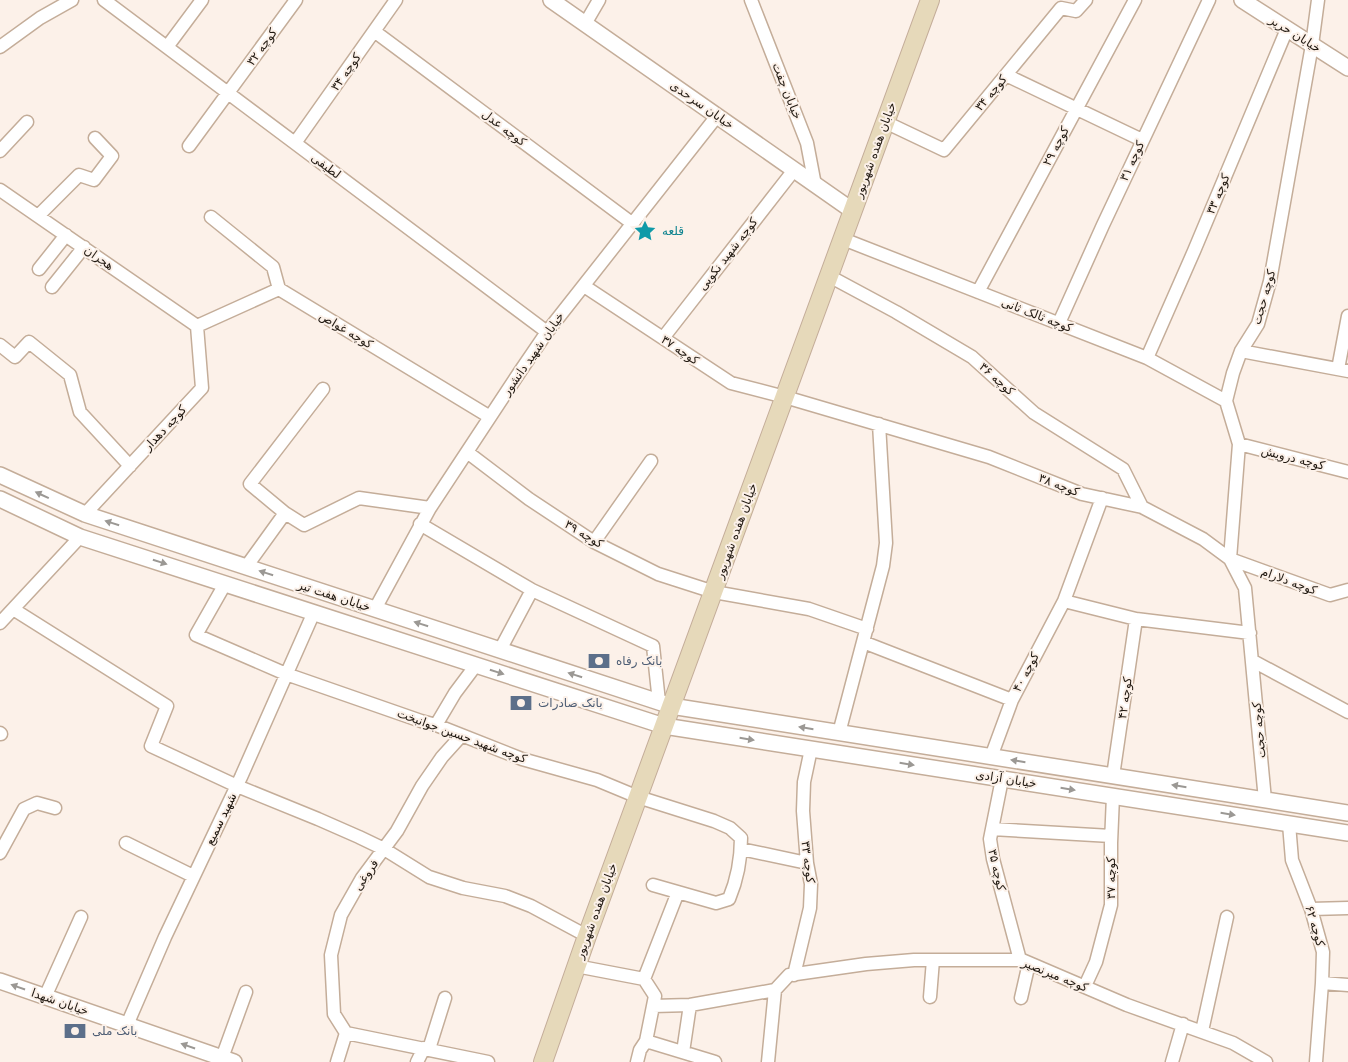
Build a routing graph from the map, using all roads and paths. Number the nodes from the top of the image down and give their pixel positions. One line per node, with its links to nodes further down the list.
1 (72, 0): 18 (street)
2 (104, 0): 20 (street, لطیفی)
3 (202, 0): 20 (street)
4 (296, 0): 23 (street, کوچه ۳۲)
5 (396, 0): 17 (street, کوچه ۳۴)
6 (551, 0): 15 (street, خیابان سرحدی)
7 (599, 0): 15 (street)
8 (751, 0): 34 (street, خیابان چفت)
9 (930, 0): 27 (main road, خیابان هفده شهریور)
10 (1086, 0): 22 (street, کوچه ۳۴)
11 (1135, 0): 24 (street, کوچه ۲۹)
12 (1208, 0): 29 (street, کوچه ۳۱)
13 (1242, 0): 16 (street, خیابان حریر)
14 (1318, 0): 19 (street)
15 (584, 24): 25 (street, خیابان سرحدی)
16 (1287, 29): 19 (street, خیابان حریر); 56 (street, کوچه ۳۳)
17 (374, 31): 30 (street, کوچه ۳۴); 39 (street, کوچه عدل)
18 (1, 44)
19 (1312, 45): 21 (street, خیابان حریر); 55 (street, کوچه حجت)
20 (167, 48): 23 (street, لطیفی)
21 (1348, 68)
22 (1006, 76): 24 (street); 27 (street, کوچه ۳۴)
23 (228, 93): 30 (street, لطیفی); 31 (street, کوچه ۳۲)
24 (1076, 109): 29 (street); 48 (street, کوچه ۲۹)
25 (717, 116): 33 (street, خیابان سرحدی); 39 (street, خیابان شهید دانشور)
26 (27, 122): 32 (street)
27 (885, 122): 36 (main road, خیابان هفده شهریور)
28 (94, 138): 37 (street)
29 (1142, 140): 50 (street, کوچه ۳۱)
30 (295, 143): 52 (street, لطیفی)
31 (189, 146)
32 (0, 151)
33 (794, 170): 34 (street, خیابان سرحدی); 53 (street, کوچه شهید نکویی)
34 (815, 185): 36 (street, خیابان سرحدی)
35 (1, 192): 37 (street, هجران)
36 (853, 211): 41 (main road, خیابان هفده شهریور)
37 (38, 216): 40 (street, هجران)
38 (211, 217): 47 (street)
39 (633, 224): 45 (street, خیابان شهید دانشور)
40 (66, 235): 42 (street, هجران); 43 (street)
41 (842, 239): 44 (main road, خیابان هفده شهریور); 48 (street, کوچه ثالک ثانی)
42 (84, 247): 46 (street); 51 (street, هجران)
43 (39, 269)
44 (829, 276): 59 (main road, خیابان هفده شهریور); 71 (street, کوچه ۳۶)
45 (584, 286): 52 (street, خیابان شهید دانشور); 53 (street, کوچه ۳۷)
46 (52, 287)
47 (279, 289): 51 (street); 61 (street, کوچه غواص)
48 (978, 292): 50 (street, کوچه ثالک ثانی)
49 (1348, 316): 57 (street)
50 (1059, 324): 56 (street, کوچه ثالک ثانی)
51 (197, 326): 66 (street, کوچه دهدار)
52 (547, 332): 61 (street, خیابان شهید دانشور)
53 (663, 338): 59 (street, کوچه ۳۷)
54 (0, 346): 66 (street)
55 (1241, 351): 57 (street); 60 (street, کوچه حجت)
56 (1147, 358): 60 (street, کوچه ثالک ثانی)
57 (1343, 370)
58 (323, 389): 73 (street)
59 (785, 397): 62 (street, کوچه ۳۸); 83 (main road, خیابان هفده شهریور)
60 (1226, 401): 63 (street)
61 (490, 417): 64 (street, خیابان شهید دانشور)
62 (879, 424): 69 (street, کوچه ۳۸); 91 (street)
63 (1239, 444): 67 (street, کوچه درویش); 78 (street)
64 (466, 452): 72 (street, خیابان شهید دانشور); 77 (street, کوچه ۳۹)
65 (651, 462): 77 (street)
66 (130, 466): 74 (street, کوچه دهدار)
67 (1348, 472)
68 (0, 475): 74 (street, خیابان هفت تیر, one-way to 68)
69 (1102, 498): 71 (street, کوچه ۳۸); 84 (street, کوچه ۴۰)
70 (0, 499): 76 (street, خیابان هفت تیر)
71 (1142, 507): 78 (street, کوچه ۳۸)
72 (430, 508): 73 (street); 75 (street, خیابان شهید دانشور)
73 (285, 513): 79 (street)
74 (85, 514): 79 (street, خیابان هفت تیر, one-way to 74)
75 (420, 524): 81 (street); 86 (street, خیابان شهید دانشور)
76 (80, 537): 80 (street, خیابان هفت تیر, one-way to 80); 85 (street)
77 (594, 542): 83 (street, کوچه ۳۹)
78 (1230, 559): 82 (street, کوچه دلارام); 92 (street, کوچه حجت)
79 (246, 567): 86 (street, خیابان هفت تیر, one-way to 79)
80 (225, 584): 87 (street, خیابان هفت تیر); 97 (street, کوچه شهید حسین جوانبخت)
81 (532, 590): 94 (street); 100 (street)
82 (1348, 590)
83 (714, 592): 91 (street); 100 (main road, خیابان هفده شهریور)
84 (1064, 601): 88 (street); 99 (street, کوچه ۴۰)
85 (13, 609): 89 (street); 115 (street)
86 (375, 609): 90 (street); 94 (street, خیابان هفت تیر, one-way to 86)
87 (314, 612): 90 (street, خیابان هفت تیر); 97 (street, شهید سمیع)
88 (1136, 619): 92 (street); 112 (street, کوچه ۴۲)
89 (1, 620)
90 (365, 629): 96 (street, خیابان هفت تیر)
91 (867, 629): 93 (street)
92 (1250, 633): 95 (street, کوچه حجت)
93 (863, 642): 99 (street, کوچه ۴۰); 106 (street)
94 (500, 650): 98 (street, خیابان هفت تیر, one-way to 94)
95 (1253, 661): 102 (street); 118 (street, کوچه حجت)
96 (476, 665): 101 (street, خیابان هفت تیر, one-way to 101); 104 (street)
97 (286, 674): 104 (street, کوچه شهید حسین جوانبخت); 115 (street, شهید سمیع)
98 (609, 686): 100 (street, خیابان هفت تیر); 101 (street)
99 (1012, 700): 110 (street)
100 (665, 704): 103 (street, خیابان آزادی); 105 (main road, خیابان هفده شهریور)
101 (602, 706): 105 (street, خیابان هفت تیر)
102 (1348, 712)
103 (726, 715): 106 (street, خیابان آزادی, one-way to 103); 107 (street)
104 (436, 725): 108 (street, کوچه شهید حسین جوانبخت)
105 (664, 726): 107 (street, خیابان آزادی); 117 (main road, خیابان هفده شهریور)
106 (839, 733): 110 (street, خیابان آزادی)
107 (723, 735): 109 (street, خیابان آزادی, one-way to 109)
108 (462, 736): 117 (street, کوچه شهید حسین جوانبخت); 128 (street, فروغی)
109 (811, 749): 113 (street, خیابان آزادی, one-way to 113); 131 (street, کوچه ۳۳)
110 (991, 757): 111 (street, خیابان آزادی, one-way to 110)
111 (1040, 764): 112 (street, خیابان آزادی); 114 (street)
112 (1113, 776): 118 (street, خیابان آزادی, one-way to 112)
113 (1002, 779): 114 (street, خیابان آزادی); 124 (street, کوچه ۳۵)
114 (1037, 784): 116 (street, خیابان آزادی, one-way to 116)
115 (237, 786): 128 (street); 132 (street, شهید سمیع)
116 (1113, 796): 122 (street, خیابان آزادی, one-way to 122); 126 (street, کوچه ۳۷)
117 (638, 797): 129 (street, کوچه شهید حسین جوانبخت); 139 (main road, خیابان هفده شهریور)
118 (1260, 799): 119 (street, خیابان آزادی); 122 (street)
119 (1289, 804): 121 (street, خیابان آزادی); 123 (street)
120 (55, 808): 130 (street)
121 (1348, 813)
122 (1251, 818): 123 (street, خیابان آزادی)
123 (1288, 824): 125 (street, خیابان آزادی); 136 (street, کوچه ۶۲)
124 (992, 829): 126 (street); 141 (street, کوچه ۳۵)
125 (1348, 833)
126 (1111, 836): 148 (street, کوچه ۳۷)
127 (126, 843): 132 (street)
128 (384, 849): 139 (street); 160 (street, فروغی)
129 (741, 849): 131 (street); 134 (street)
130 (0, 852)
131 (807, 863): 143 (street, کوچه ۳۳)
132 (193, 876): 158 (street, شهید سمیع)
133 (653, 885): 134 (street)
134 (678, 892): 144 (street)
135 (1348, 908): 136 (street)
136 (1311, 909): 146 (street, کوچه ۶۲)
137 (81, 917): 151 (street)
138 (1228, 917): 159 (street)
139 (586, 936): 142 (main road, خیابان هفده شهریور)
140 (934, 960): 141 (street, کوچه میرنصیر); 143 (street, کوچه میرنصیر); 152 (street)
141 (1025, 961): 148 (street, کوچه میرنصیر); 154 (street)
142 (576, 966): 144 (street); 168 (main road, خیابان هفده شهریور)
143 (794, 974): 149 (street)
144 (644, 979): 156 (street)
145 (0, 981): 151 (street, خیابان شهدا, one-way to 145)
146 (1322, 983): 147 (street); 174 (street, کوچه ۶۲)
147 (1348, 985)
148 (1085, 986): 157 (street, کوچه میرنصیر)
149 (776, 990): 155 (street); 171 (street)
150 (246, 992): 164 (street)
151 (45, 996): 158 (street, خیابان شهدا)
152 (930, 997)
153 (445, 998): 162 (street)
154 (1021, 998)
155 (690, 1005): 156 (street); 163 (street)
156 (653, 1006): 161 (street)
157 (1183, 1024): 159 (street, کوچه میرنصیر); 172 (street)
158 (127, 1025): 164 (street, خیابان شهدا, one-way to 158)
159 (1202, 1031): 173 (street, کوچه میرنصیر)
160 (346, 1033): 162 (street); 165 (street)
161 (646, 1041): 163 (street); 169 (street)
162 (426, 1048): 166 (street); 167 (street)
163 (683, 1052): 170 (street)
164 (228, 1060)
165 (337, 1062)
166 (417, 1062)
167 (488, 1062)
168 (543, 1062)
169 (636, 1062)
170 (715, 1062)
171 (768, 1062)
172 (1172, 1062)
173 (1266, 1062)
174 (1316, 1062)

